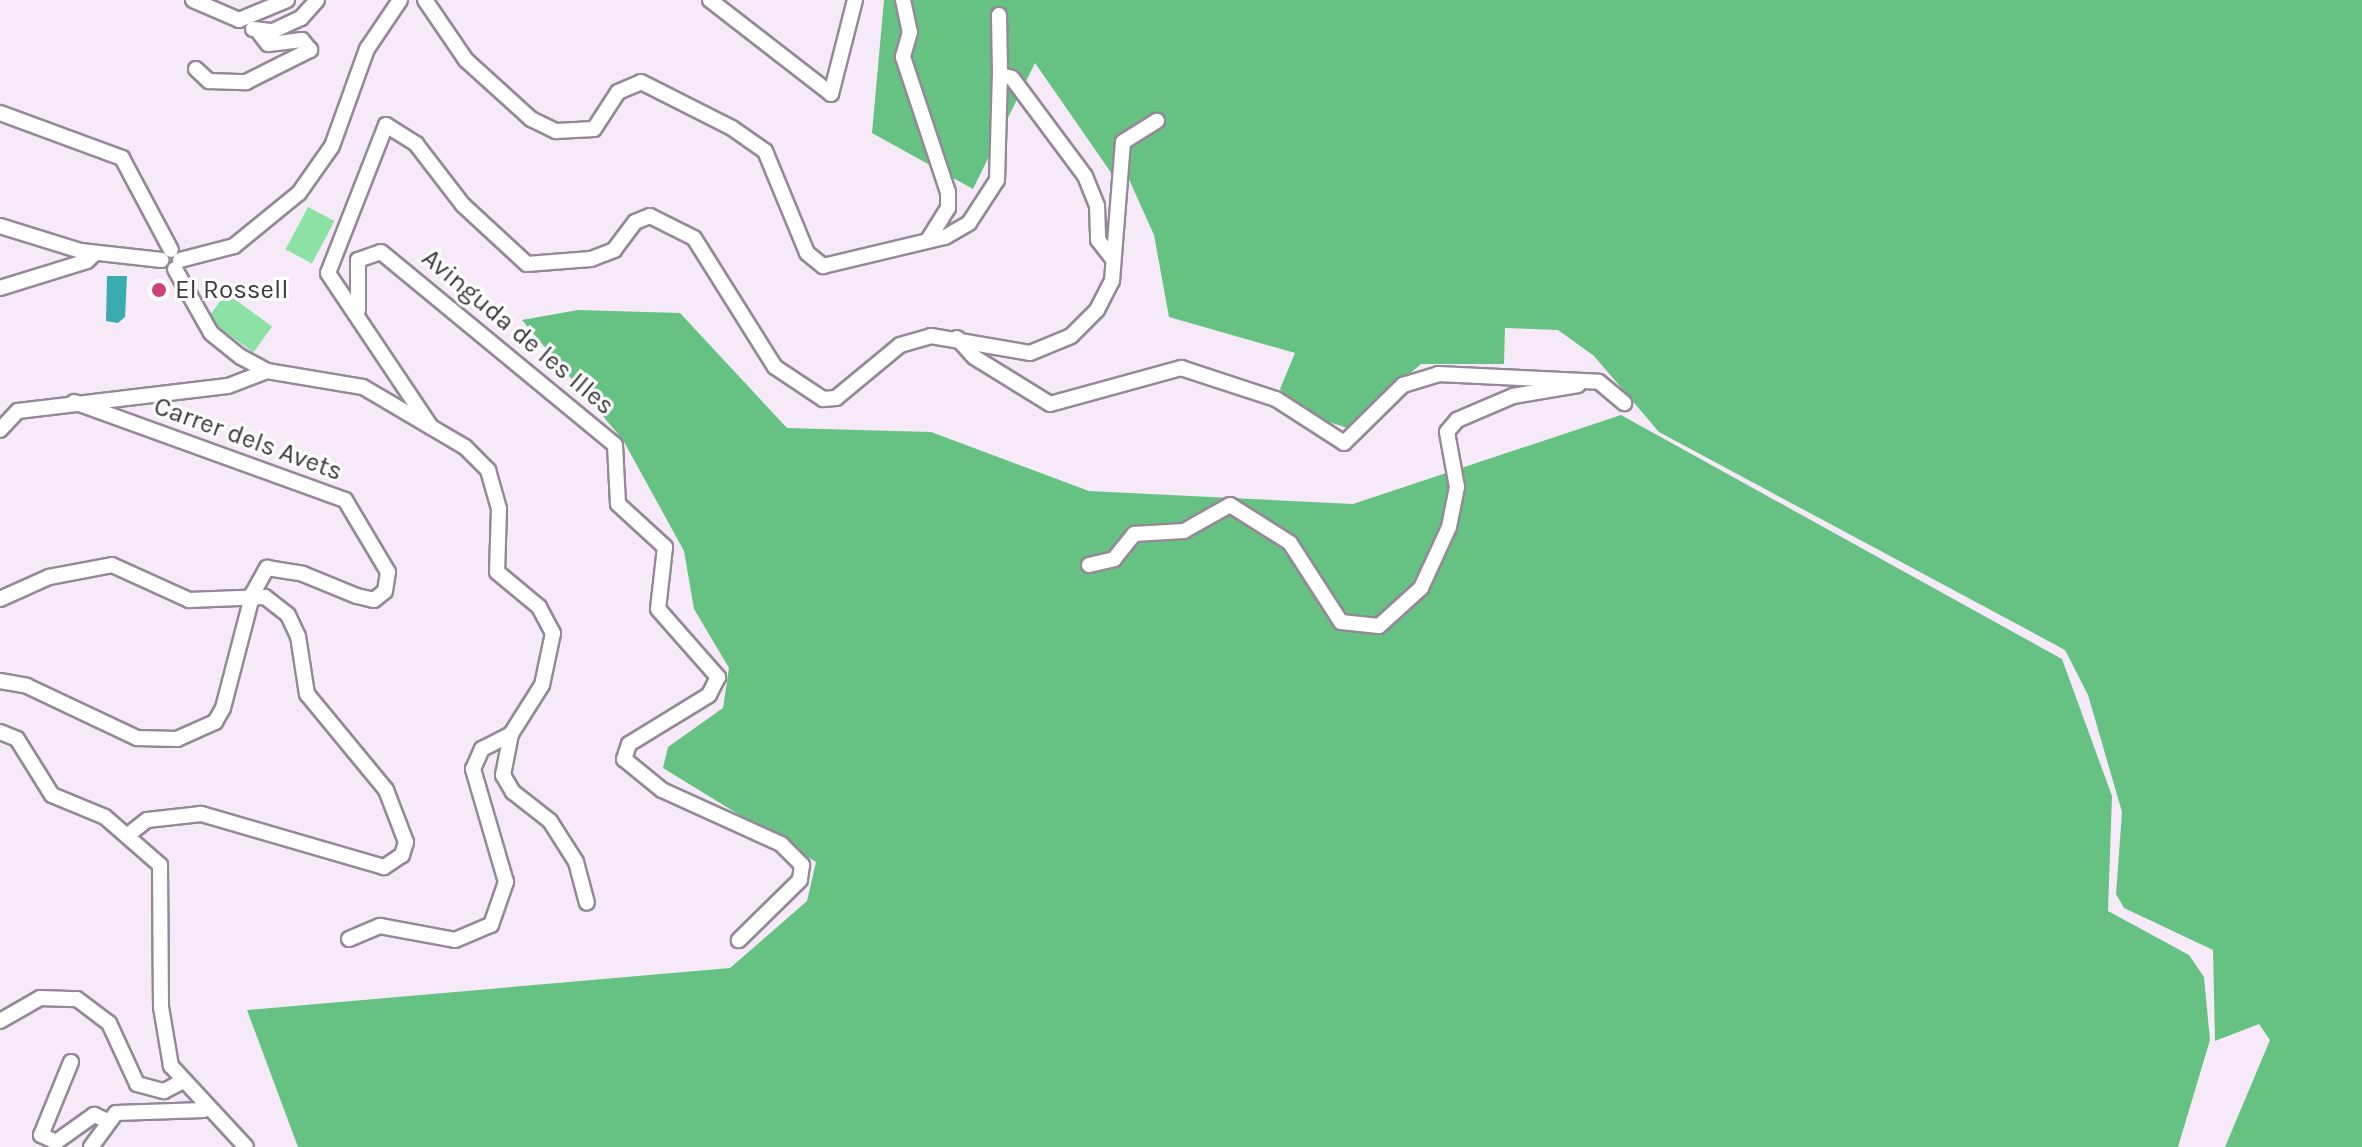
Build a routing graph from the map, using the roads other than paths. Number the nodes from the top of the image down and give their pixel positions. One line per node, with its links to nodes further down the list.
1 (193, 0): 10 (street)
2 (287, 0): 10 (street)
3 (317, 0): 11 (street)
4 (400, 0): 20 (street)
5 (425, 0): 17 (street)
6 (710, 0): 7 (street)
7 (855, 0)
8 (903, 0): 17 (street)
9 (999, 15): 13 (street)
10 (239, 20): 11 (street)
11 (258, 31): 12 (street)
12 (196, 69)
13 (1000, 75): 17 (street); 19 (street)
14 (0, 113): 20 (street)
15 (1157, 121): 19 (street)
16 (0, 226): 18 (street)
17 (928, 240)
18 (95, 253): 20 (street); 21 (street)
19 (1112, 258): 23 (street)
20 (172, 260): 24 (street)
21 (0, 288)
22 (361, 322): 23 (street); 28 (street); 39 (street, Avinguda de les Illes)
23 (957, 338): 25 (street)
24 (267, 371): 26 (street); 28 (street)
25 (1585, 382): 27 (street); 30 (street)
26 (74, 402): 29 (street); 31 (street, Carrer dels Avets)
27 (1624, 403)
28 (431, 427): 35 (street)
29 (0, 430)
30 (1089, 565)
31 (253, 593): 32 (street); 33 (street); 36 (street)
32 (0, 599)
33 (0, 681)
34 (0, 732): 36 (street)
35 (511, 734): 37 (street); 38 (street)
36 (129, 834): 42 (street)
37 (587, 903)
38 (349, 939)
39 (739, 940)
40 (0, 1021): 42 (street)
41 (71, 1062): 44 (street)
42 (180, 1083): 43 (street)
43 (204, 1110): 44 (street); 46 (street)
44 (106, 1120): 45 (street)
45 (91, 1147)
46 (246, 1147)

